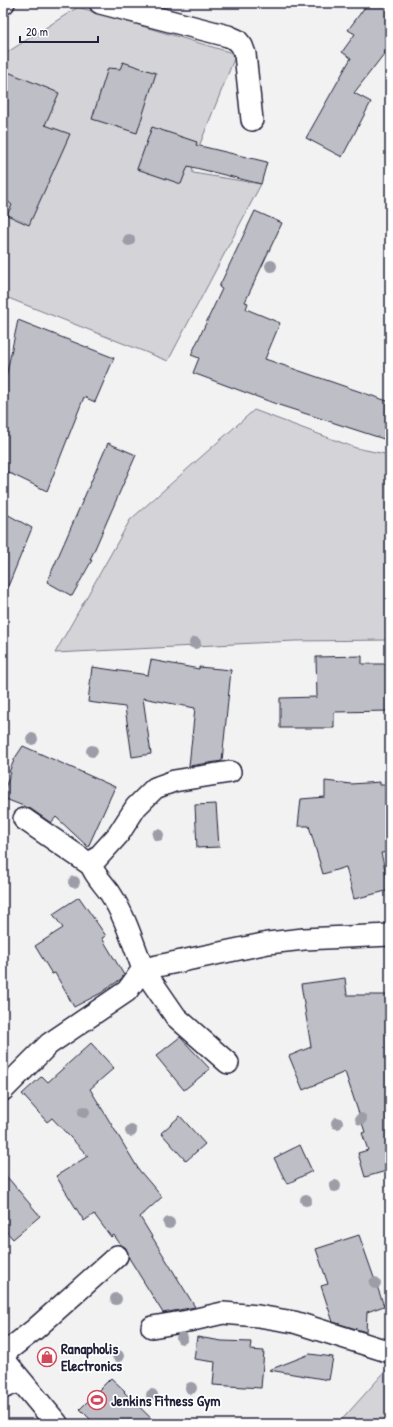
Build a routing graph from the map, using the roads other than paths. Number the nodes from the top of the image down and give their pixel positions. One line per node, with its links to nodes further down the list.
1 (100, 3): 2 (street)
2 (252, 120)
3 (230, 772): 5 (street)
4 (24, 819): 5 (street)
5 (90, 865): 7 (street)
6 (390, 935): 7 (street)
7 (143, 969): 8 (street); 9 (street)
8 (228, 1063)
9 (3, 1090)
10 (117, 1256): 13 (street)
11 (152, 1327): 12 (street)
12 (390, 1352)
13 (3, 1354)
14 (3, 1359): 15 (street)
15 (12, 1385): 16 (street)
16 (58, 1424)

